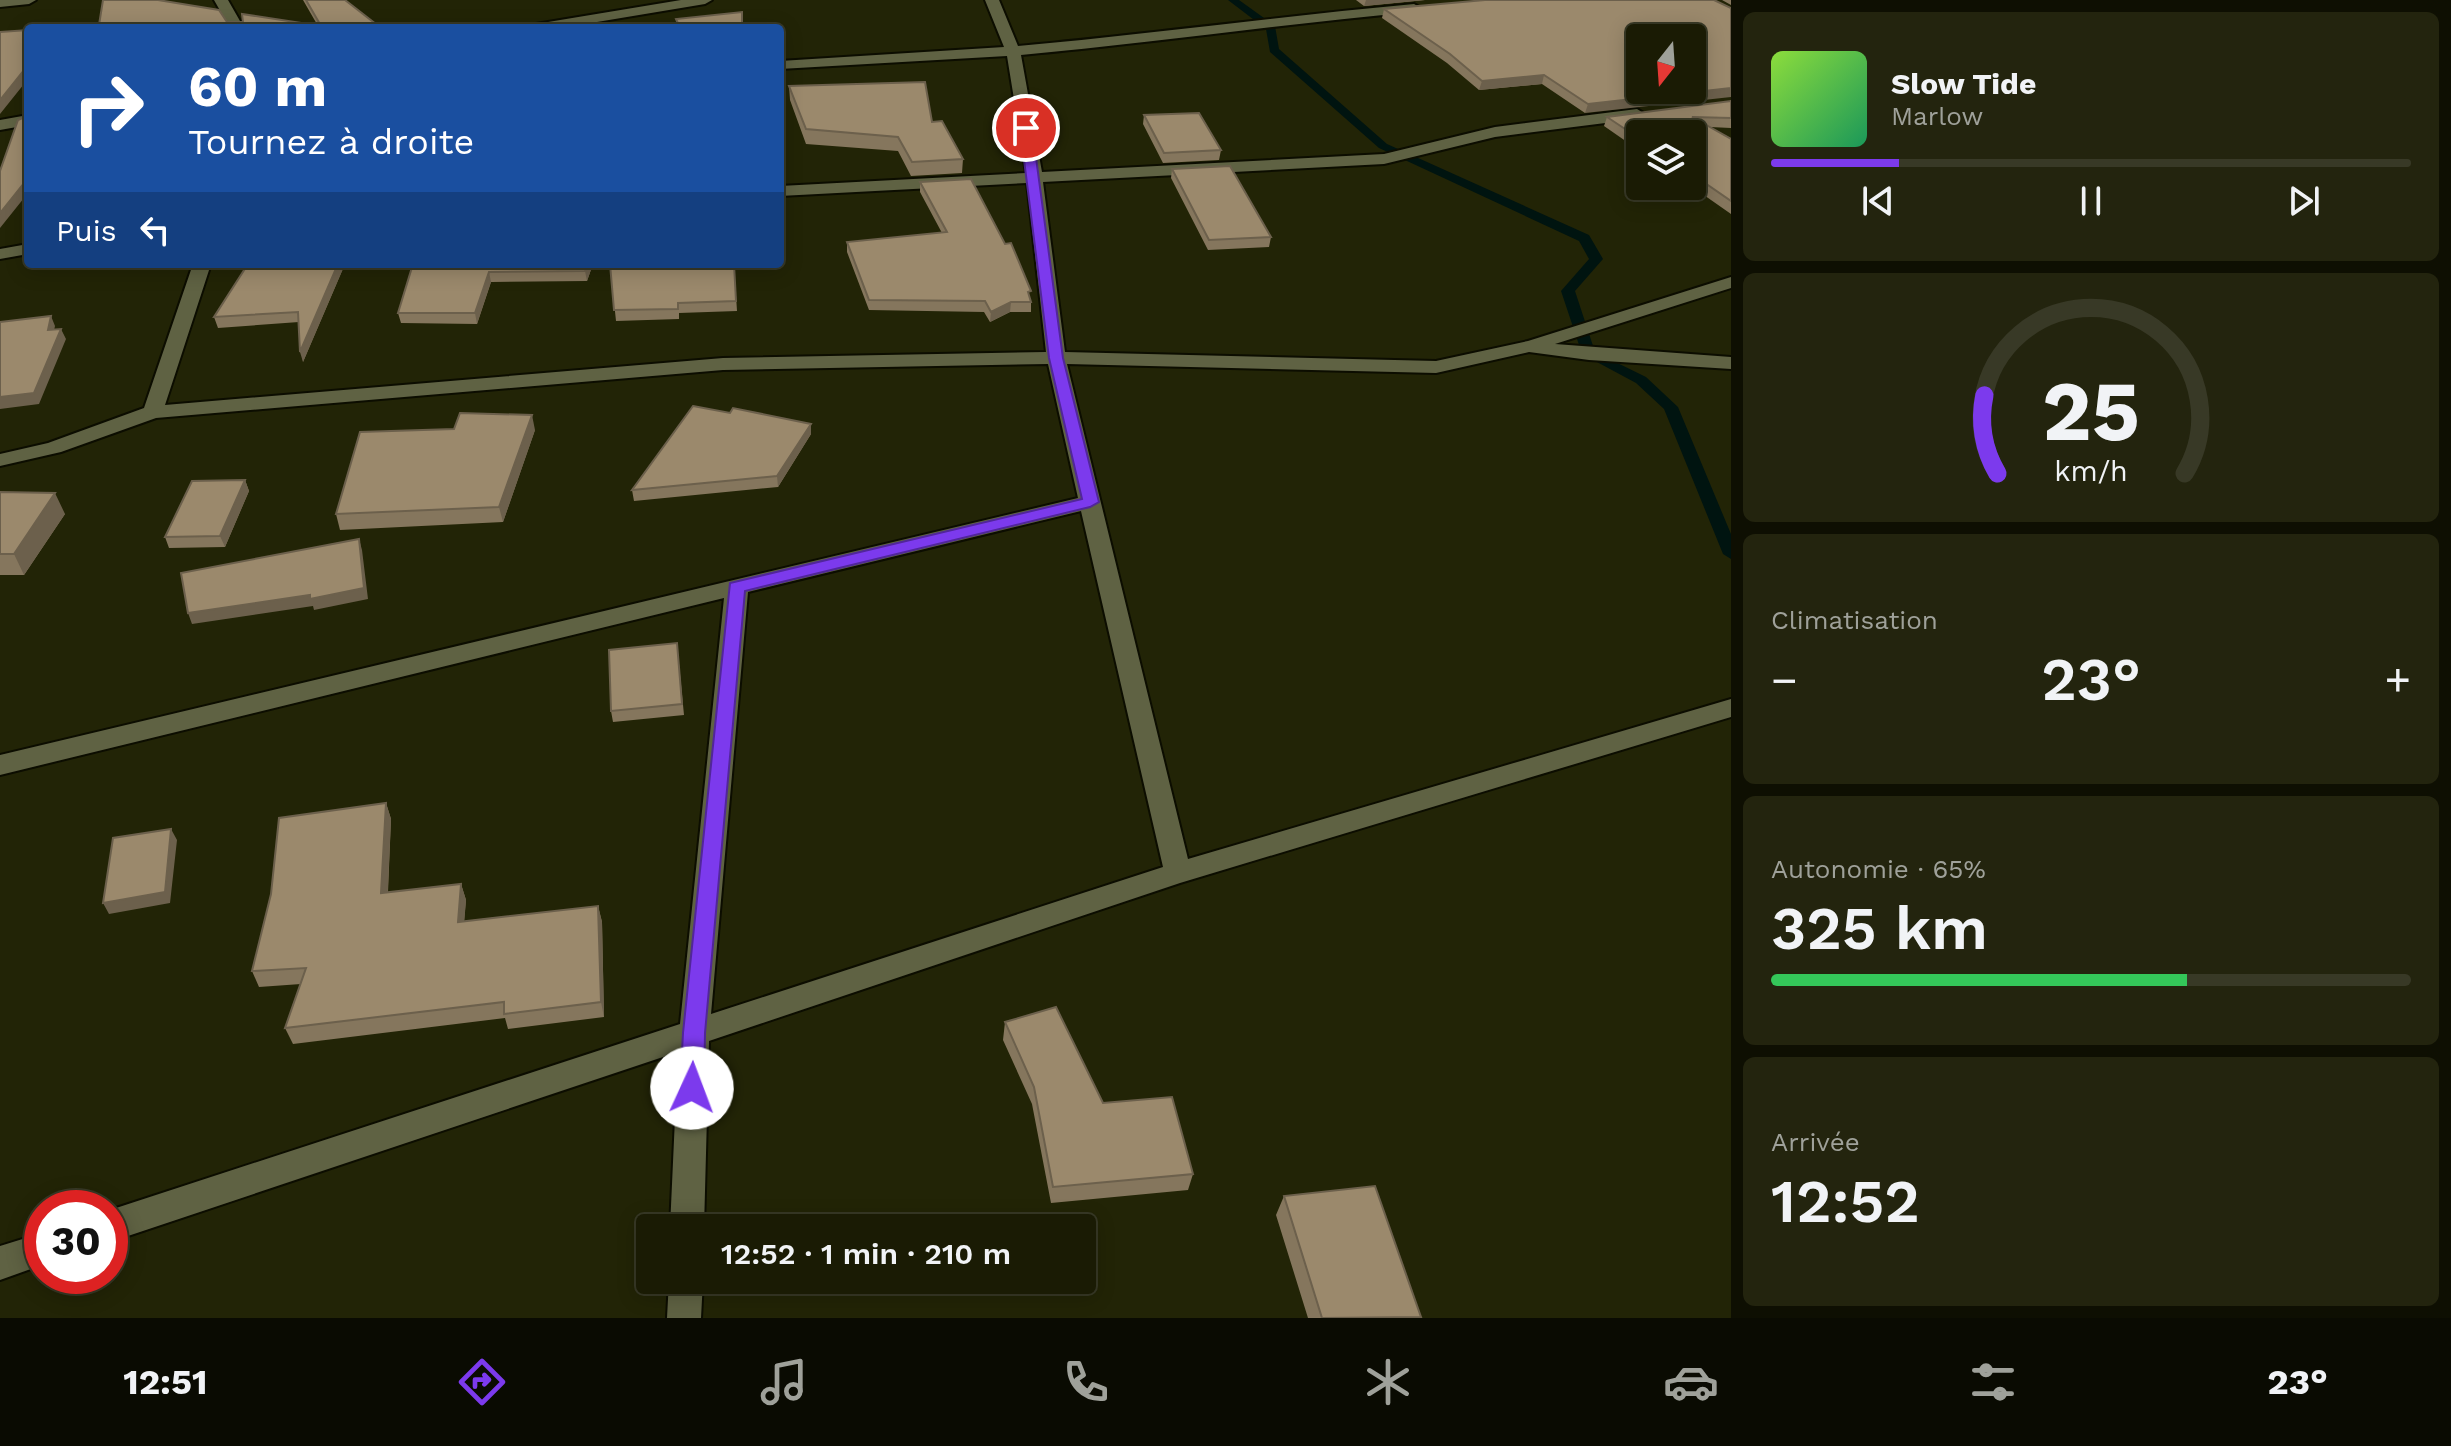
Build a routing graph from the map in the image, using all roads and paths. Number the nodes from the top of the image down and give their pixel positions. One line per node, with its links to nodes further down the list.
1 (29, 0): 5 (street)
2 (221, 0): 7 (street)
3 (705, 0): 8 (street)
4 (992, 0): 9 (street)
5 (0, 3)
6 (1437, 6): 9 (street)
7 (235, 24)
8 (560, 24)
9 (1013, 51): 10 (street); 14 (street)
10 (784, 65)
11 (1652, 112): 14 (street)
12 (24, 121): 13 (street)
13 (0, 125)
14 (1035, 180): 15 (street); 21 (street)
15 (784, 191)
16 (24, 250): 17 (street)
17 (0, 254)
18 (201, 268): 23 (street)
19 (1731, 282): 20 (street)
20 (1529, 346): 21 (street); 22 (street)
21 (1056, 358): 23 (street); 25 (street)
22 (1731, 363)
23 (153, 412): 24 (street)
24 (0, 460)
25 (1090, 502): 26 (street); 29 (street)
26 (737, 587): 28 (street); 30 (street)
27 (1731, 708): 29 (street)
28 (0, 765)
29 (1178, 873): 30 (street)
30 (694, 1033): 31 (street); 32 (street)
31 (688, 1214)
32 (128, 1220)
33 (24, 1255): 34 (street)
34 (0, 1263)
35 (685, 1294): 36 (street)
36 (684, 1318)

